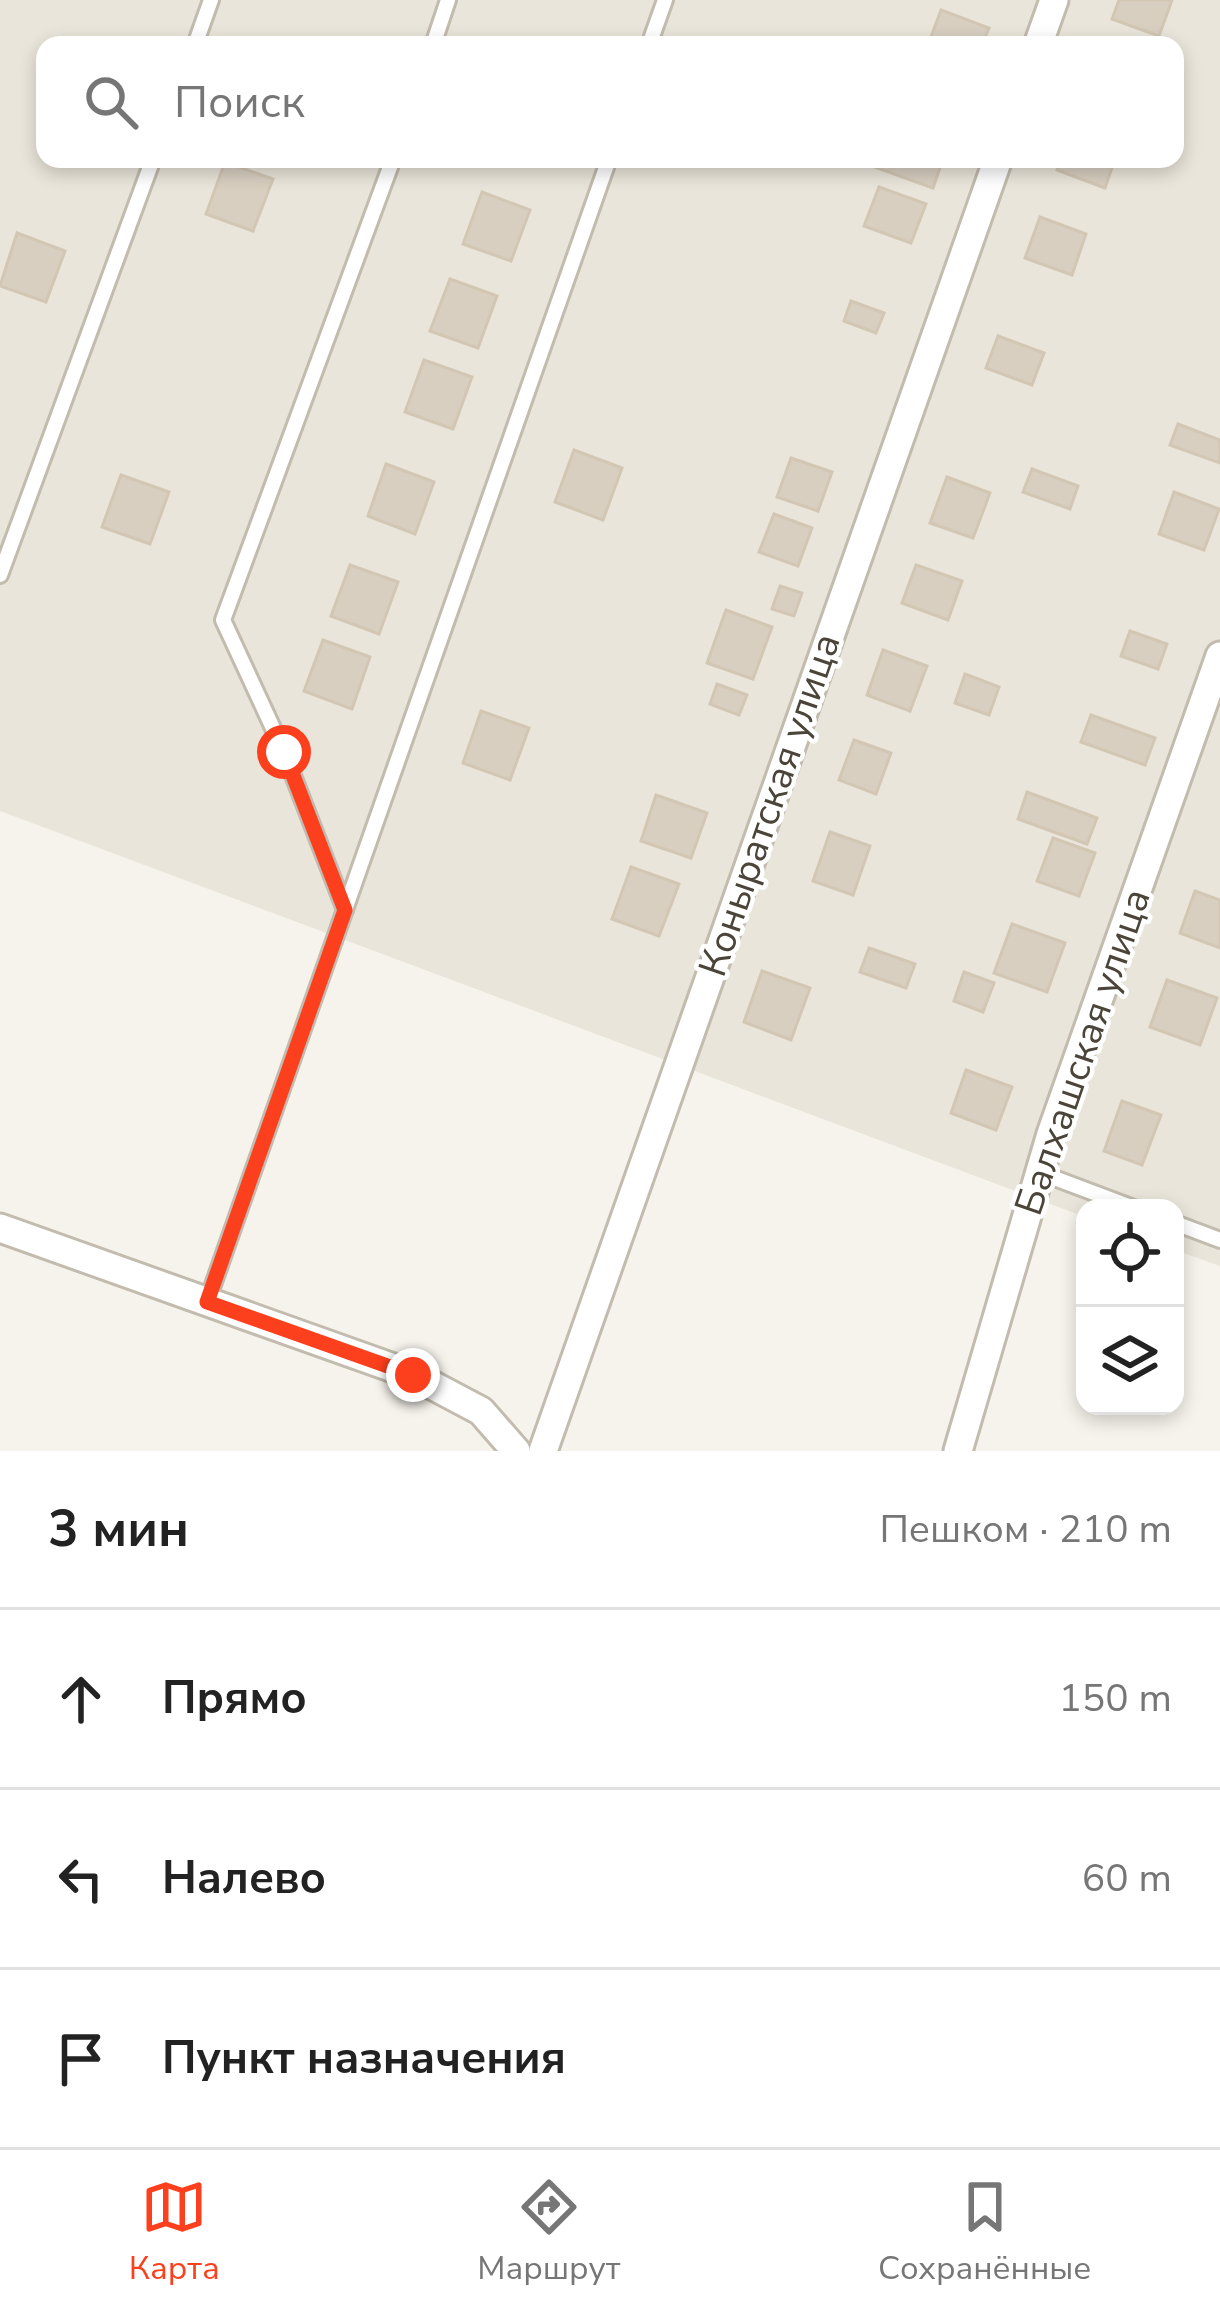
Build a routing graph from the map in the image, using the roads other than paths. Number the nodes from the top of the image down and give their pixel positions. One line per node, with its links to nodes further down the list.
1 (212, 0): 5 (lane)
2 (448, 0): 6 (lane)
3 (665, 0): 7 (lane)
4 (1054, 0): 8 (street)
5 (198, 36)
6 (436, 36)
7 (653, 36)
8 (1041, 36)
9 (150, 168): 13 (lane)
10 (390, 168): 15 (lane)
11 (606, 168): 15 (lane)
12 (995, 168): 23 (street, Коныратская улица)
13 (0, 574)
14 (1220, 656): 16 (street, Балхашская улица)
15 (345, 910): 21 (lane)
16 (1041, 1173): 17 (lane); 24 (street, Балхашская улица)
17 (1110, 1199)
18 (1184, 1226): 20 (lane)
19 (0, 1228): 21 (street)
20 (1220, 1240)
21 (207, 1302): 22 (street)
22 (516, 1451)
23 (542, 1451)
24 (958, 1451)

